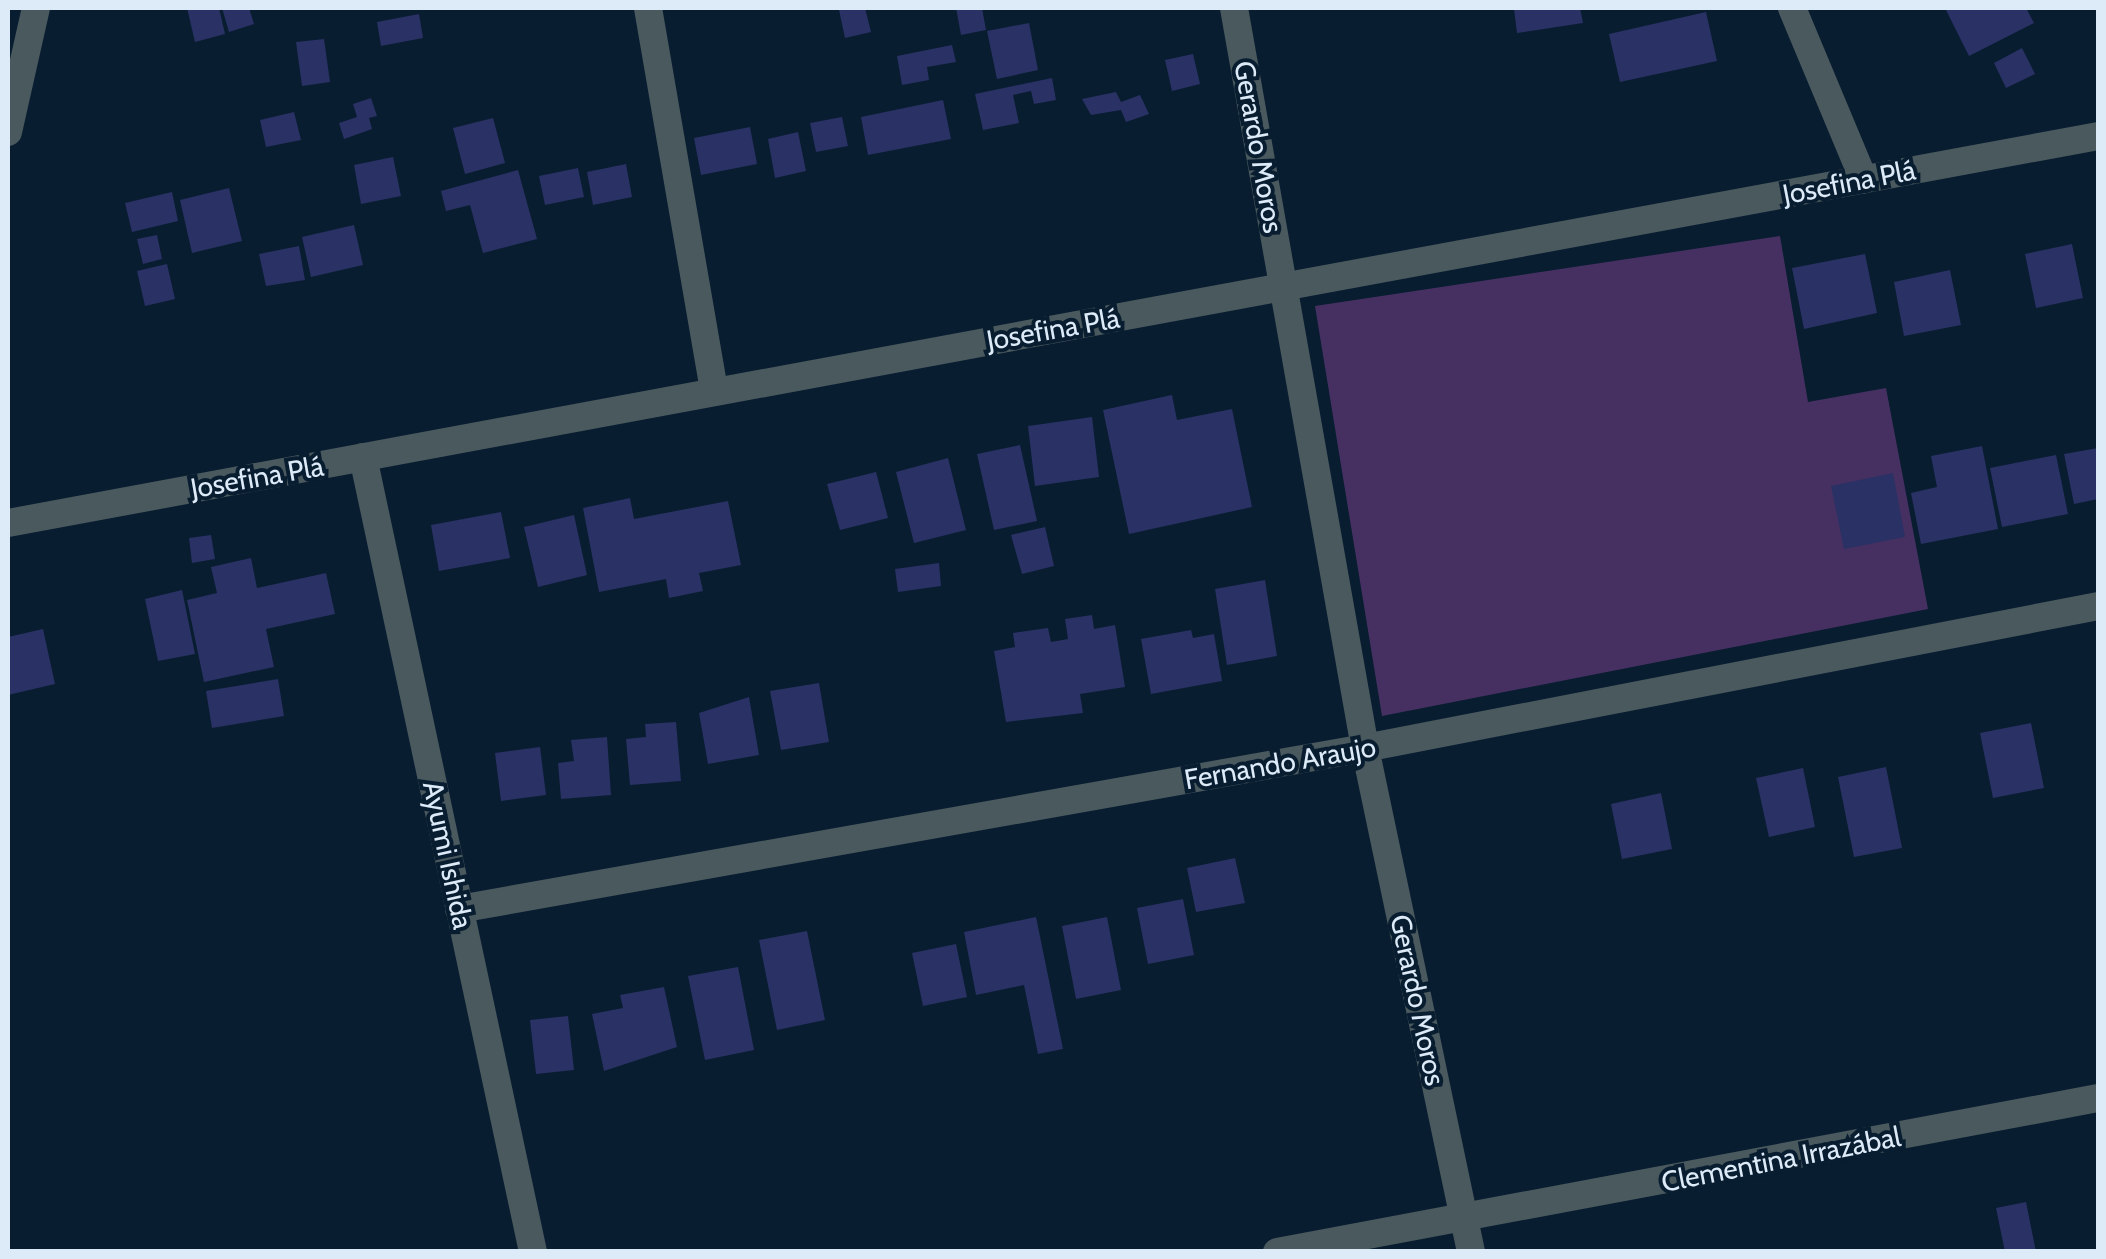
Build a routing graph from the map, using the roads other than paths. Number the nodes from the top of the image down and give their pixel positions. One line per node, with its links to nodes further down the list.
1 (36, 8): 5 (street)
2 (648, 8): 9 (street)
3 (1234, 8): 8 (street, Gerardo Moros)
4 (1792, 8): 7 (street)
5 (8, 132)
6 (2098, 136): 7 (street, Josefina Plá)
7 (1864, 180): 8 (street, Josefina Plá)
8 (1284, 287): 9 (street, Josefina Plá); 13 (street, Gerardo Moros)
9 (714, 389): 10 (street, Josefina Plá)
10 (363, 458): 11 (street, Josefina Plá); 14 (street, Ayumi Ishida)
11 (8, 523)
12 (2098, 606): 13 (street, Fernando Araujo)
13 (1365, 748): 14 (street, Fernando Araujo); 16 (street, Gerardo Moros)
14 (459, 908): 17 (street, Ayumi Ishida)
15 (2098, 1098): 16 (street, Clementina Irrazábal)
16 (1464, 1220): 18 (street, Clementina Irrazábal); 19 (street, Gerardo Moros)
17 (534, 1252)
18 (1277, 1252)
19 (1471, 1252)

